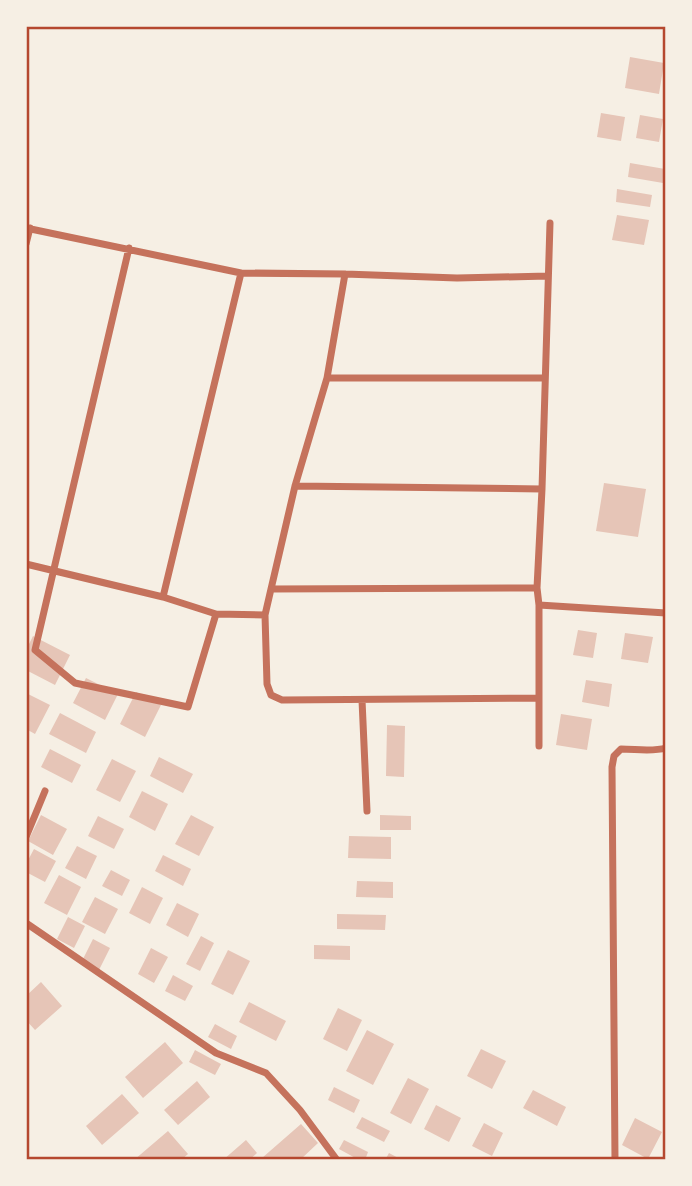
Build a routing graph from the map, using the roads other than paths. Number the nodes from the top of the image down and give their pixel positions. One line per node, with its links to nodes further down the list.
1 (550, 223): 7 (street)
2 (28, 228): 3 (street); 4 (street)
3 (26, 244)
4 (130, 248): 5 (street); 13 (street)
5 (241, 273): 6 (street); 16 (street)
6 (345, 274): 7 (street); 8 (street)
7 (548, 276): 9 (street)
8 (327, 378): 9 (street); 10 (street)
9 (545, 378): 11 (street)
10 (295, 486): 11 (street); 15 (street)
11 (542, 488): 14 (street)
12 (26, 564): 13 (street)
13 (53, 570): 16 (street); 19 (street)
14 (537, 588): 15 (street); 17 (street)
15 (271, 589): 20 (street)
16 (163, 597): 19 (street)
17 (539, 605): 18 (street); 21 (street)
18 (666, 613)
19 (216, 614): 20 (street)
20 (265, 615): 22 (street)
21 (539, 698): 22 (street); 23 (street)
22 (362, 700): 26 (street)
23 (539, 746)
24 (666, 748): 30 (street)
25 (45, 791): 27 (street)
26 (368, 811)
27 (26, 837)
28 (26, 923): 29 (street)
29 (337, 1160)
30 (615, 1160)

